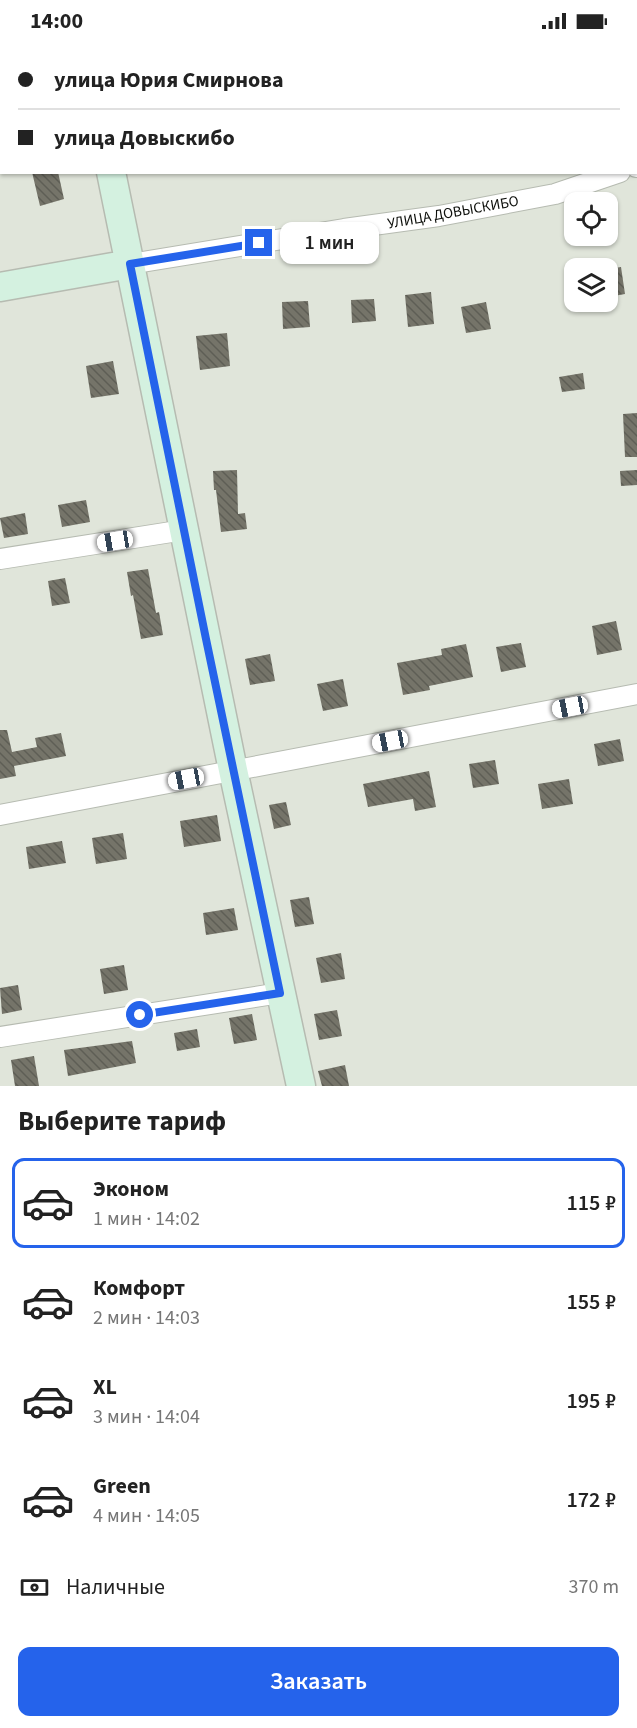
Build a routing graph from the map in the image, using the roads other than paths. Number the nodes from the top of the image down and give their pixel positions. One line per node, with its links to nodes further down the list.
1 (111, 174): 3 (street)
2 (614, 174): 3 (street, УЛИЦА ДОВЫСКИБО)
3 (130, 264): 4 (street, УЛИЦА ДОВЫСКИБО); 5 (street)
4 (0, 287)
5 (184, 530): 6 (street); 8 (street)
6 (0, 559)
7 (637, 694): 8 (street)
8 (233, 770): 9 (street); 10 (street)
9 (0, 815)
10 (280, 993): 11 (street); 12 (street)
11 (0, 1037)
12 (301, 1086)

